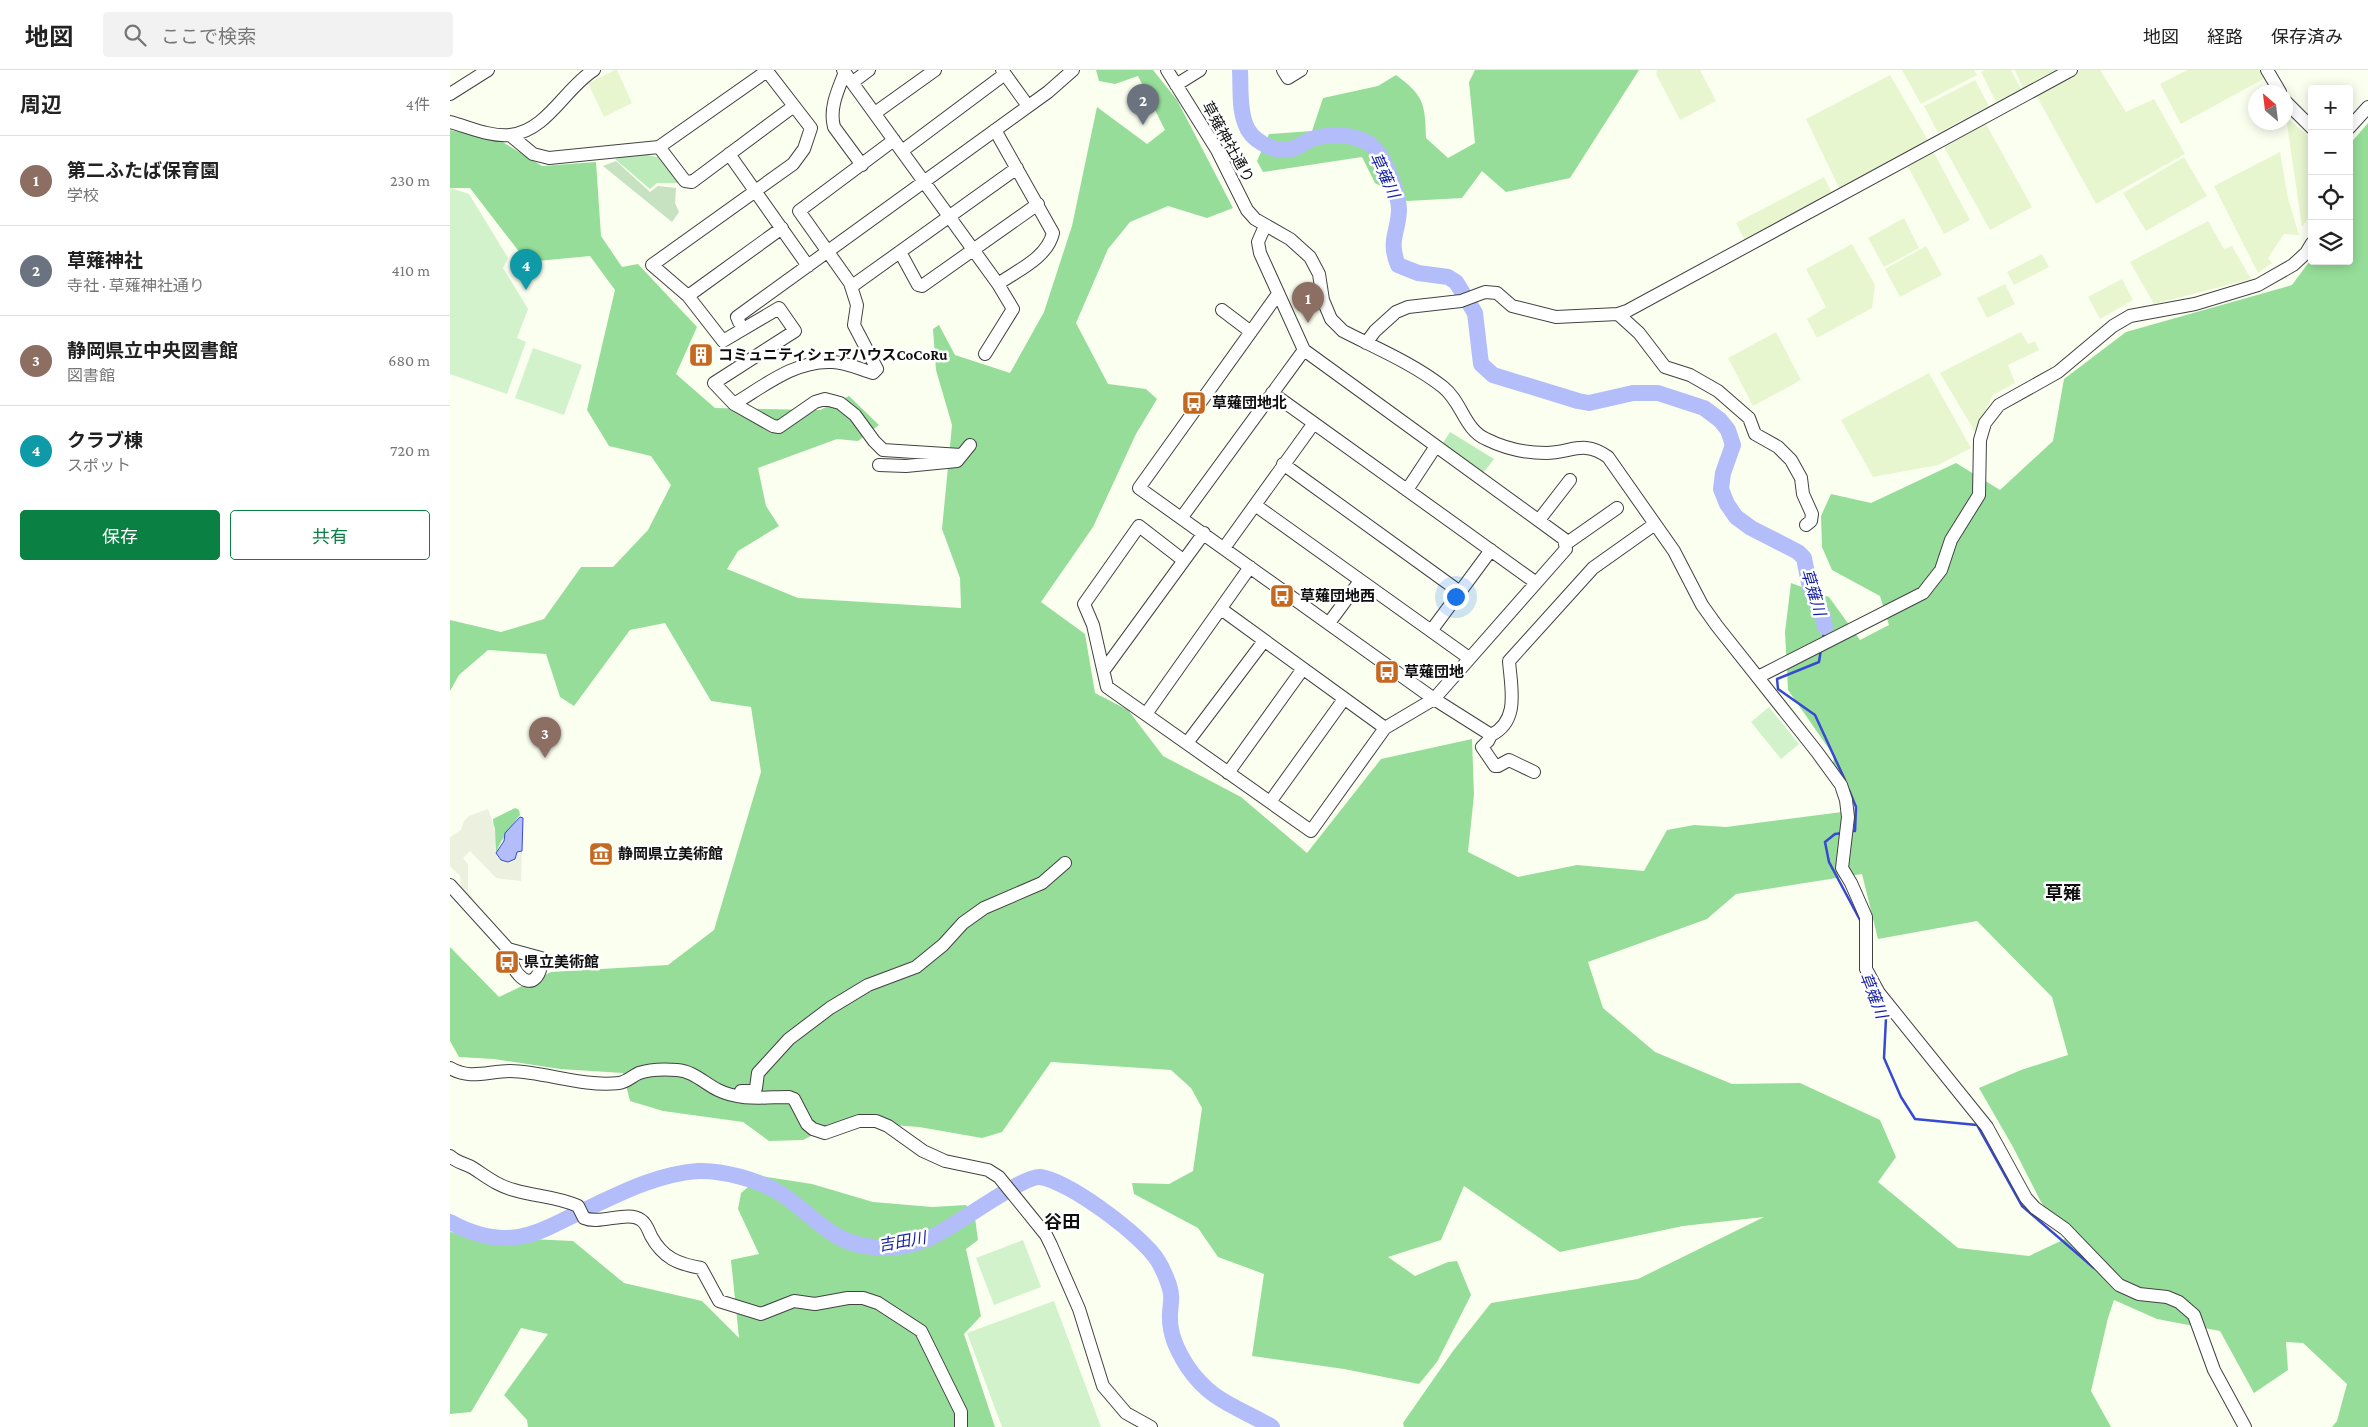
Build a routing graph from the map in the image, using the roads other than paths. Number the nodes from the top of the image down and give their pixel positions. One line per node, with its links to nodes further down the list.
1 (488, 70): 16 (street)
2 (594, 70): 26 (street)
3 (870, 70): 13 (street)
4 (935, 70): 21 (street)
5 (1167, 70): 14 (street, 草薙神社通り)
6 (1200, 70): 14 (street)
7 (1283, 70): 8 (street)
8 (1301, 70)
9 (2071, 70): 48 (street)
10 (2267, 70): 15 (street)
11 (1004, 72): 18 (street); 27 (street)
12 (1066, 72): 18 (street)
13 (847, 75): 21 (street); 30 (street)
14 (1176, 85): 36 (street, 草薙神社通り)
15 (2276, 85)
16 (450, 94)
17 (794, 106): 28 (street); 29 (street); 33 (street)
18 (1028, 106): 25 (street)
19 (2368, 107): 24 (street)
20 (2293, 109): 23 (street)
21 (875, 113): 27 (street)
22 (450, 122): 26 (street)
23 (2308, 124)
24 (2353, 124)
25 (995, 130): 31 (street); 32 (street)
26 (510, 135): 28 (street)
27 (898, 146): 30 (street); 32 (street)
28 (659, 147): 29 (street)
29 (729, 154): 33 (street)
30 (862, 165): 39 (street)
31 (1017, 168): 34 (street); 35 (street)
32 (923, 181): 35 (street); 39 (street)
33 (755, 191): 37 (street); 46 (street)
34 (1038, 204): 41 (street); 44 (street)
35 (948, 216): 40 (street); 41 (street)
36 (1265, 226): 45 (street); 51 (street, 草薙神社通り)
37 (782, 228): 42 (street); 46 (street)
38 (2308, 250): 84 (street)
39 (827, 252): 42 (street); 43 (street)
40 (900, 252): 41 (street); 43 (street)
41 (973, 252): 44 (street)
42 (808, 266): 49 (street)
43 (850, 283): 55 (street)
44 (998, 284): 53 (street)
45 (1278, 294): 50 (street); 52 (street)
46 (688, 296): 55 (street)
47 (1222, 310): 50 (street)
48 (1618, 314): 51 (street); 67 (street)
49 (739, 322)
50 (1251, 332): 64 (street)
51 (1366, 343): 66 (street, 草薙神社通り)
52 (1304, 350): 54 (street); 57 (street)
53 (985, 354)
54 (1272, 393): 56 (street); 64 (street)
55 (734, 404): 59 (street)
56 (1314, 423): 58 (street); 61 (street)
57 (1436, 446): 61 (street); 65 (street)
58 (1283, 464): 62 (street); 76 (street)
59 (879, 465)
60 (1570, 480): 65 (street)
61 (1407, 490): 71 (street)
62 (1255, 505): 70 (street); 74 (street)
63 (1617, 508): 69 (street)
64 (1182, 517): 68 (street)
65 (1539, 520): 69 (street)
66 (1656, 524): 84 (street, 草薙神社通り); 89 (street)
67 (1806, 526)
68 (1204, 533): 70 (street); 72 (street)
69 (1567, 543): 75 (street)
70 (1224, 548): 73 (street)
71 (1491, 550): 75 (street); 76 (street)
72 (1183, 560): 82 (street); 82 (street)
73 (1250, 567): 77 (street); 78 (street)
74 (1360, 581): 78 (street); 79 (street)
75 (1535, 582): 81 (street)
76 (1460, 592): 79 (street)
77 (1221, 609): 80 (street); 87 (street)
78 (1329, 623): 86 (street)
79 (1431, 631): 81 (street)
80 (1264, 641): 83 (street); 90 (street)
81 (1470, 658): 86 (street)
82 (1104, 670): 87 (street)
83 (1302, 670): 85 (street); 92 (street)
84 (1758, 677): 102 (street, 草薙神社通り)
85 (1344, 699): 88 (street); 93 (street)
86 (1434, 699): 88 (street); 89 (street)
87 (1146, 714): 90 (street)
88 (1385, 728): 93 (street)
89 (1491, 734): 91 (street)
90 (1187, 743): 92 (street)
91 (1534, 772)
92 (1228, 773): 93 (street)
93 (1270, 802)
94 (1065, 863): 98 (street)
95 (450, 885): 96 (street)
96 (506, 946)
97 (450, 1068): 98 (street)
98 (732, 1095): 101 (street)
99 (450, 1156): 100 (street)
100 (961, 1427)
101 (1151, 1427)
102 (2245, 1427)

